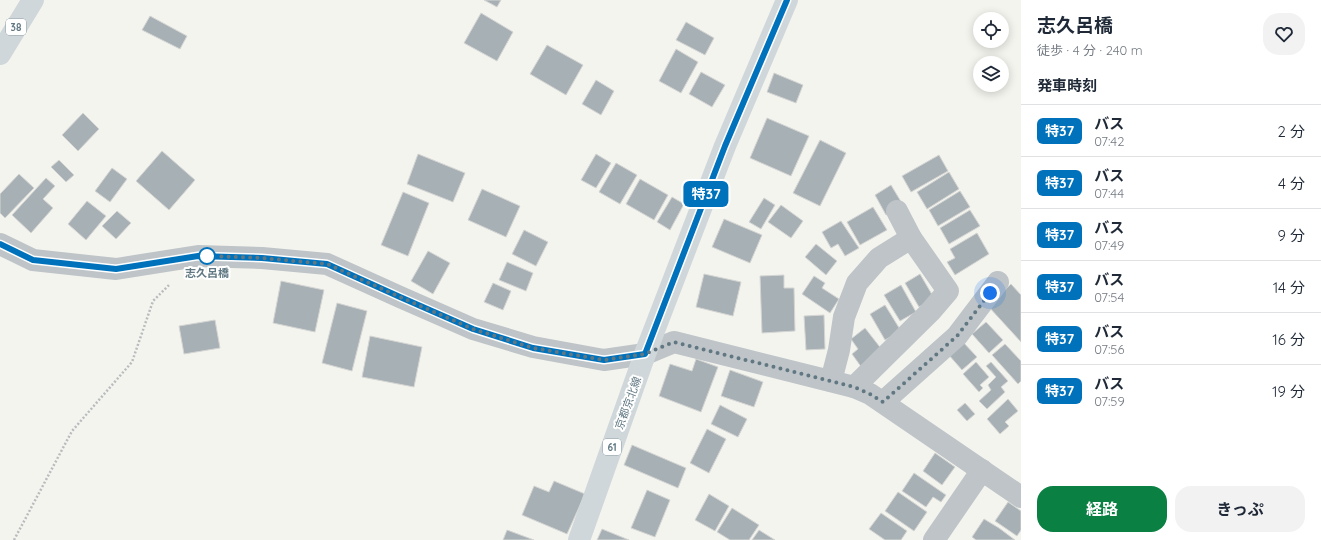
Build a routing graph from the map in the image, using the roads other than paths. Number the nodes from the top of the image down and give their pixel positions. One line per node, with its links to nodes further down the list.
1 (33, 0): 3 (main road, 38)
2 (787, 0): 8 (main road, 京都京北線 / 61)
3 (0, 54)
4 (897, 211): 5 (street)
5 (911, 238): 9 (street); 10 (street)
6 (0, 244): 8 (street)
7 (998, 282): 11 (street)
8 (645, 354): 9 (street); 14 (main road, 京都京北線 / 61)
9 (831, 381): 10 (street)
10 (854, 387): 11 (street)
11 (883, 402): 12 (street)
12 (982, 470): 13 (street); 15 (street)
13 (1021, 497)
14 (579, 540)
15 (934, 540)

